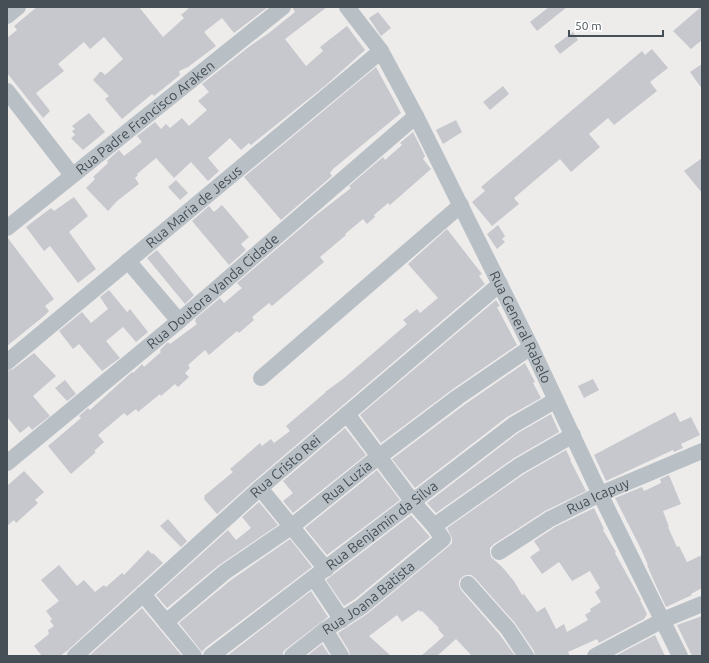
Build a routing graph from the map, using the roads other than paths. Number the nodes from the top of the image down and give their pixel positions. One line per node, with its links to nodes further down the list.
1 (18, 7): 4 (street)
2 (283, 7): 8 (street, Rua Padre Francisco Araken)
3 (347, 7): 5 (street, Rua General Rabelo)
4 (7, 16)
5 (381, 51): 7 (street, Rua General Rabelo); 11 (street, Rua Maria de Jesus)
6 (7, 91): 8 (street)
7 (416, 116): 9 (street, Rua General Rabelo); 13 (street, Rua Doutora Vanda Cidade)
8 (72, 175): 10 (street, Rua Padre Francisco Araken)
9 (461, 205): 12 (street, Rua General Rabelo); 16 (street)
10 (7, 228)
11 (128, 261): 13 (street); 15 (street, Rua Maria de Jesus)
12 (500, 284): 14 (street, Rua General Rabelo); 18 (street, Rua Cristo Rei)
13 (179, 321): 22 (street, Rua Doutora Vanda Cidade)
14 (531, 347): 17 (street, Rua General Rabelo); 21 (street, Rua Luzia)
15 (7, 362)
16 (261, 378)
17 (556, 400): 19 (street, Rua General Rabelo); 25 (street, Rua Benjamin da Silva)
18 (347, 414): 21 (street); 23 (street, Rua Cristo Rei)
19 (573, 435): 24 (street, Rua General Rabelo); 26 (street)
20 (702, 451): 24 (street, Rua Icapuy)
21 (379, 458): 25 (street); 27 (street, Rua Luzia)
22 (7, 463)
23 (260, 488): 27 (street); 31 (street, Rua Cristo Rei)
24 (600, 494): 28 (street, Rua Icapuy); 34 (street, Rua General Rabelo)
25 (413, 502): 26 (street); 29 (street, Rua Benjamin da Silva)
26 (434, 526): 33 (street, Rua Joana Batista)
27 (292, 527): 29 (street); 35 (street, Rua Luzia)
28 (499, 552)
29 (320, 573): 33 (street); 39 (street, Rua Benjamin da Silva)
30 (468, 584): 42 (street)
31 (143, 594): 35 (street); 37 (street, Rua Cristo Rei)
32 (702, 604): 34 (street)
33 (342, 620): 36 (street, Rua Joana Batista)
34 (663, 620): 43 (street); 44 (street, Rua General Rabelo)
35 (166, 622): 38 (street)
36 (325, 630): 40 (street, Rua Joana Batista); 41 (street)
37 (75, 656)
38 (194, 656)
39 (211, 656)
40 (292, 656)
41 (341, 656)
42 (526, 656)
43 (595, 656)
44 (680, 656)

